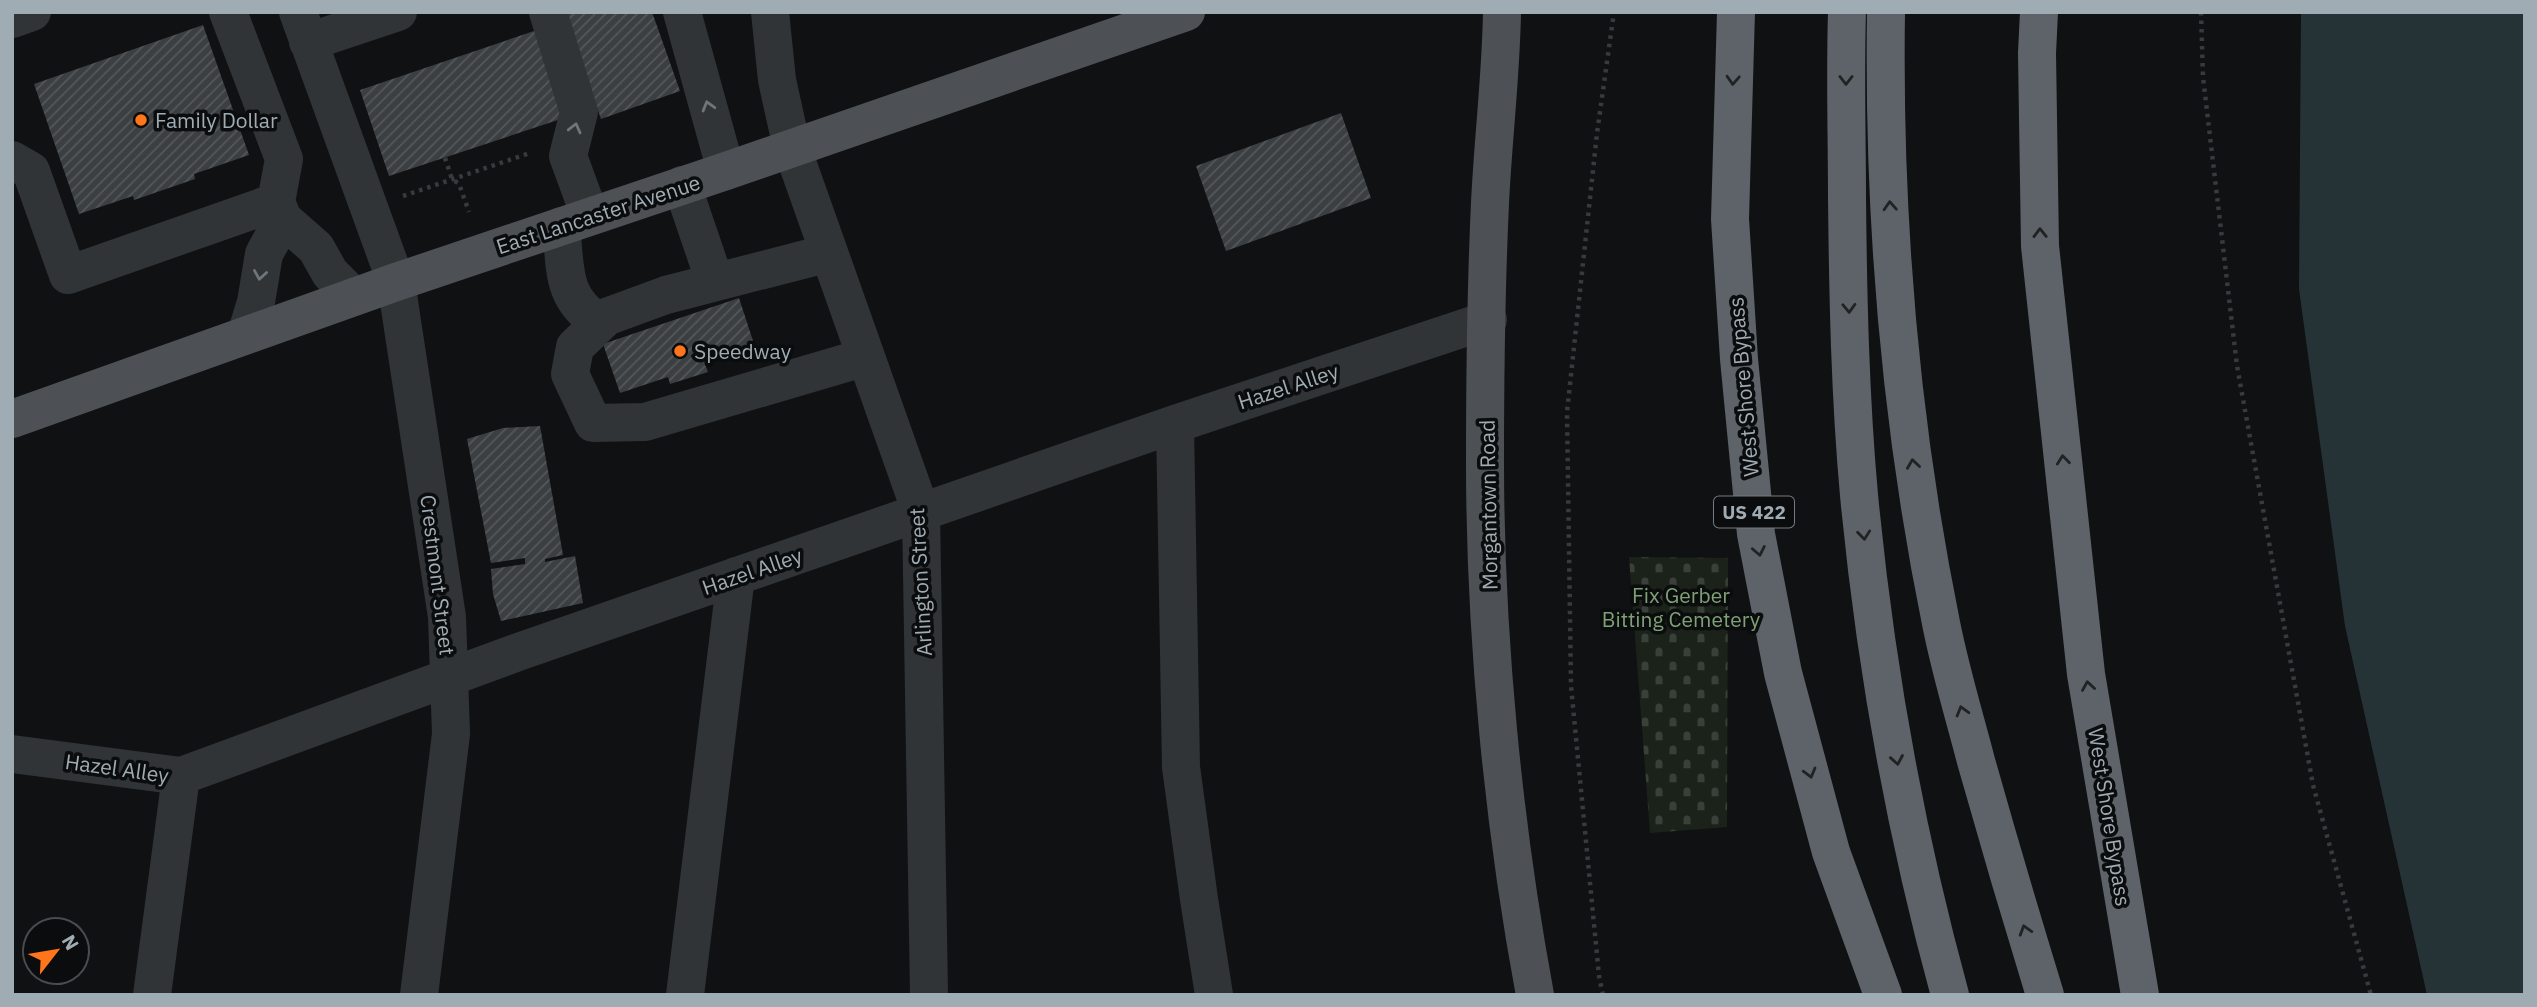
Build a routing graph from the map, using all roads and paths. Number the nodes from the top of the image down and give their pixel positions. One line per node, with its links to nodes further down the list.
1 (32, 12): 15 (street)
2 (228, 12): 25 (street)
3 (398, 12): 16 (street)
4 (548, 12): 27 (street, one-way to 4)
5 (682, 12): 21 (street, one-way to 5)
6 (770, 12): 18 (street, Arlington Street)
7 (1186, 12): 18 (main road, East Lancaster Avenue)
8 (1502, 12): 32 (main road, Morgantown Road)
9 (1614, 12): 49 (path)
10 (1736, 12): 50 (highway, West Shore Bypass / US 422, one-way to 50)
11 (1847, 12): 51 (highway, one-way to 51)
12 (1886, 12): 52 (highway, one-way to 12)
13 (2039, 12): 53 (highway, West Shore Bypass, one-way to 13)
14 (2201, 12): 54 (path)
15 (12, 19)
16 (303, 27): 29 (street, Crestmont Street)
17 (543, 148): 22 (path)
18 (792, 148): 21 (main road, East Lancaster Avenue); 28 (street, Arlington Street)
19 (444, 158): 22 (path)
20 (12, 160): 25 (street)
21 (726, 171): 23 (main road, East Lancaster Avenue)
22 (452, 179): 24 (path); 26 (path)
23 (682, 185): 27 (main road, East Lancaster Avenue); 30 (street)
24 (398, 198)
25 (279, 210): 31 (street); 34 (street, one-way to 34)
26 (469, 212)
27 (575, 221): 29 (main road, East Lancaster Avenue); 33 (street)
28 (829, 253): 30 (street); 35 (street, Arlington Street)
29 (396, 282): 31 (main road, East Lancaster Avenue); 40 (street, Crestmont Street)
30 (715, 282): 33 (street)
31 (353, 296): 34 (main road, East Lancaster Avenue)
32 (1488, 320): 37 (street, Hazel Alley); 48 (main road, Morgantown Road)
33 (600, 323): 35 (street)
34 (246, 335): 36 (main road, East Lancaster Avenue)
35 (866, 357): 38 (street, Arlington Street)
36 (12, 419)
37 (1175, 424): 38 (street, Hazel Alley); 47 (street)
38 (921, 512): 39 (street, Hazel Alley); 46 (street, Arlington Street)
39 (736, 576): 40 (street, Hazel Alley); 45 (street)
40 (450, 678): 42 (street, Hazel Alley); 44 (street, Crestmont Street)
41 (12, 754): 42 (street, Hazel Alley)
42 (181, 776): 43 (street)
43 (152, 995)
44 (419, 995)
45 (685, 995)
46 (929, 995)
47 (1214, 995)
48 (1535, 995)
49 (1603, 995)
50 (1883, 995)
51 (1950, 995)
52 (2045, 995)
53 (2140, 995)
54 (2371, 995)

